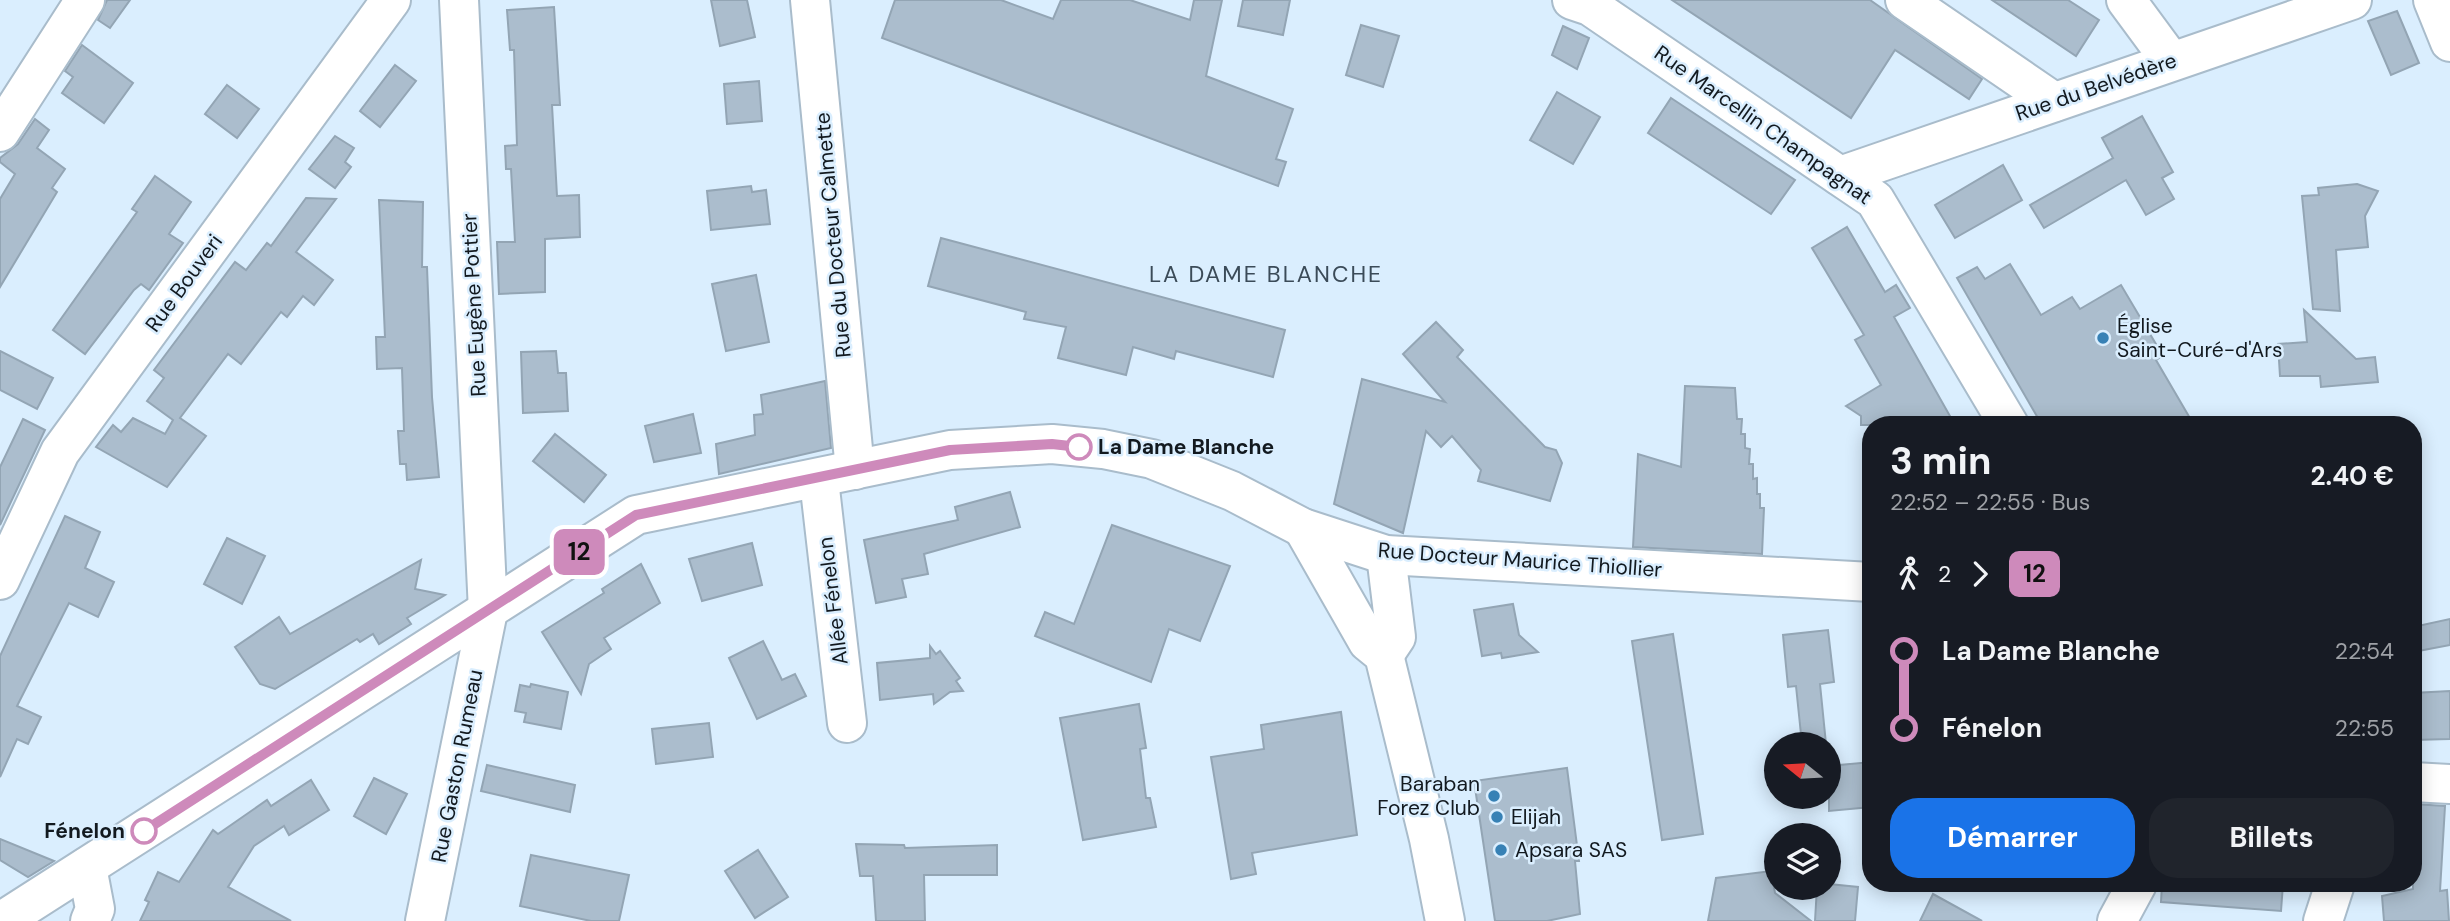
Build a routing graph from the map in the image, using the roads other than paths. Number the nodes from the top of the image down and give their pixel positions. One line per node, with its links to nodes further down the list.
1 (85, 0): 13 (street)
2 (391, 0): 20 (street, Rue Bouveri)
3 (459, 0): 22 (street, Rue Eugène Pottier)
4 (810, 0): 16 (street, Rue du Docteur Calmette)
5 (1572, 0): 14 (street, Rue Marcellin Champagnat)
6 (1905, 0): 12 (street)
7 (2126, 0): 11 (street)
8 (2352, 0): 11 (street, Rue du Belvédère)
9 (2433, 0): 10 (street)
10 (2450, 42)
11 (2171, 61): 12 (street, Rue du Belvédère)
12 (2053, 102): 14 (street, Rue du Belvédère)
13 (0, 132)
14 (1840, 176): 15 (street, Rue Marcellin Champagnat)
15 (2003, 416)
16 (855, 470): 17 (street, Rue Docteur Maurice Thiollier); 18 (street, Rue Docteur Maurice Thiollier)
17 (819, 480): 22 (street, Rue Docteur Maurice Thiollier); 24 (street, Allée Fénelon)
18 (1303, 528): 19 (street, Rue Docteur Maurice Thiollier); 23 (street)
19 (1385, 555): 21 (street, Rue Docteur Maurice Thiollier); 23 (street)
20 (0, 580)
21 (1862, 582)
22 (488, 611): 27 (street, Rue Docteur Maurice Thiollier); 32 (street, Rue Gaston Rumeau)
23 (1384, 655): 33 (street)
24 (847, 723)
25 (2422, 782): 26 (street)
26 (2450, 784)
27 (87, 867): 30 (street, Rue Docteur Maurice Thiollier); 31 (street)
28 (2133, 892): 34 (street)
29 (2332, 892): 35 (street)
30 (2, 921)
31 (90, 921)
32 (425, 921)
33 (1445, 921)
34 (2117, 921)
35 (2323, 921)

